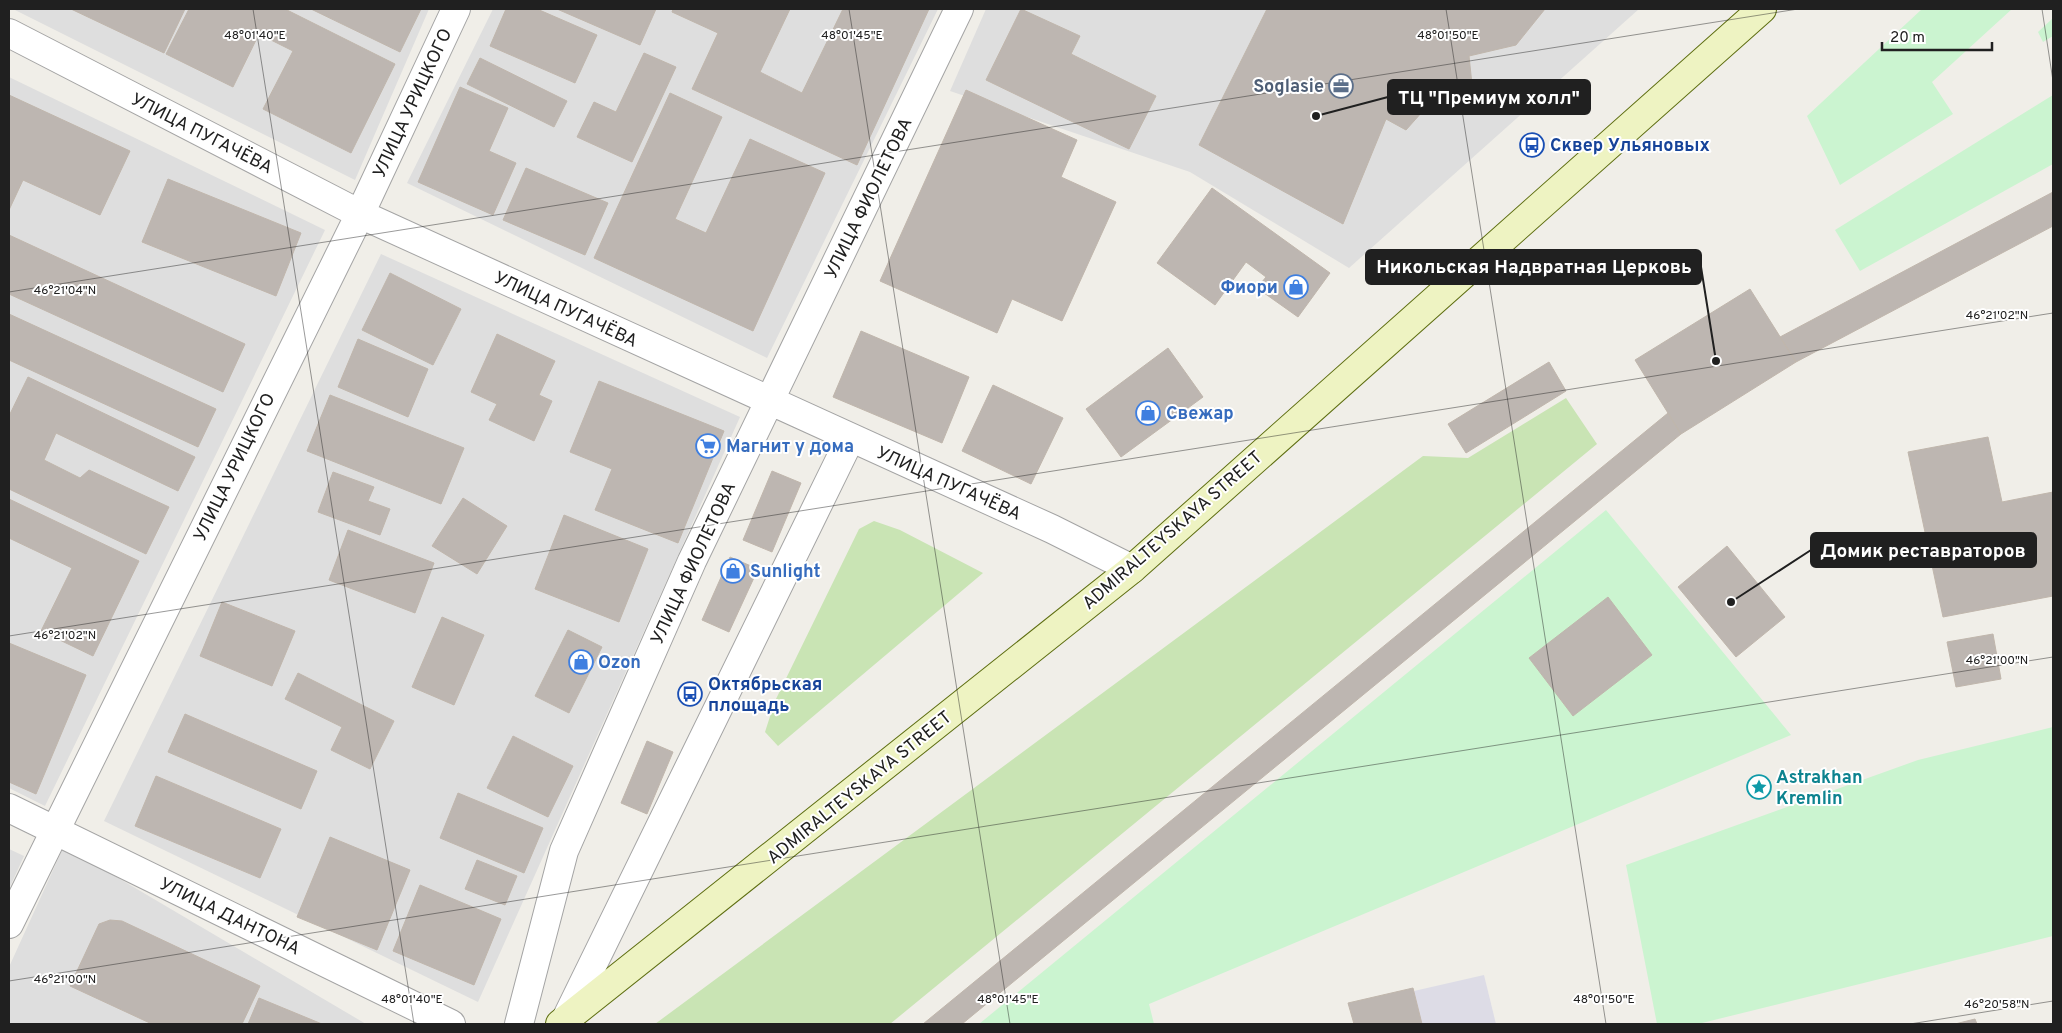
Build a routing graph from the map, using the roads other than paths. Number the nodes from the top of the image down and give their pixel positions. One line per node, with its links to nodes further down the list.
1 (456, 9): 5 (street, УЛИЦА УРИЦКОГО)
2 (960, 9): 6 (street, УЛИЦА ФИОЛЕТОВА)
3 (1762, 9): 8 (main road, ADMIRALTEYSKAYA STREET)
4 (9, 33): 5 (street, УЛИЦА ПУГАЧЁВА)
5 (360, 214): 6 (street, УЛИЦА ПУГАЧЁВА); 10 (street, УЛИЦА УРИЦКОГО)
6 (770, 402): 7 (street, УЛИЦА ПУГАЧЁВА); 14 (street, УЛИЦА ФИОЛЕТОВА)
7 (850, 438): 8 (street, УЛИЦА ПУГАЧЁВА); 12 (street)
8 (1132, 569): 12 (main road, ADMIRALTEYSKAYA STREET)
9 (9, 808): 10 (street, УЛИЦА ДАНТОНА)
10 (55, 830): 11 (street, УЛИЦА УРИЦКОГО); 13 (street, УЛИЦА ДАНТОНА)
11 (9, 924)
12 (562, 1023)
13 (451, 1024)
14 (519, 1024)

